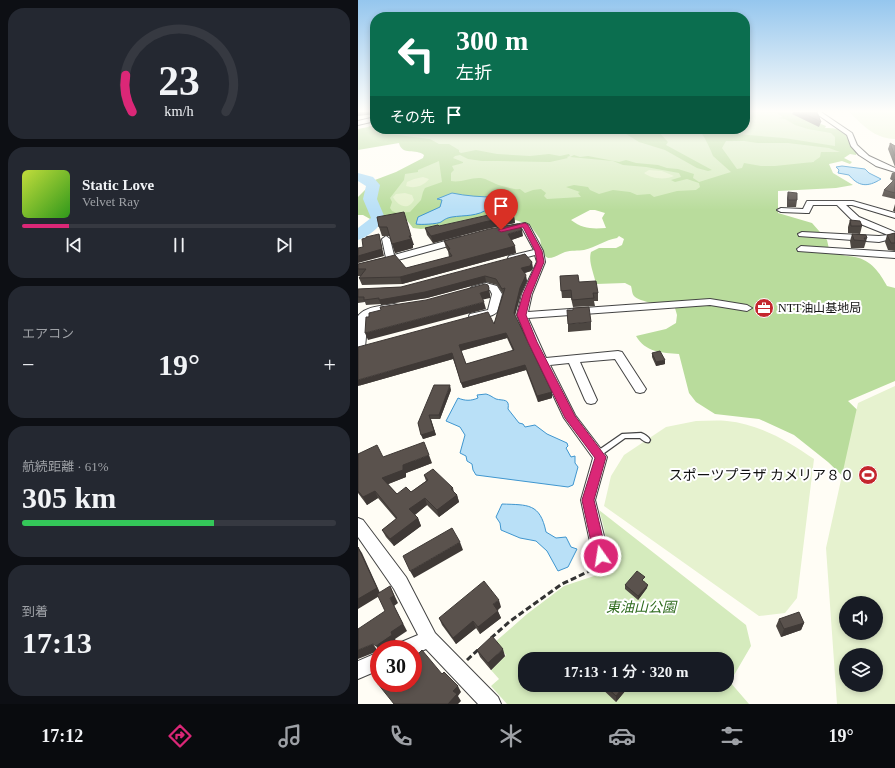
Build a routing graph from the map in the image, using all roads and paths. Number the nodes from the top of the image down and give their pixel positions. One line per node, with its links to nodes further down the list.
1 (853, 145): 2 (street)
2 (894, 170)
3 (839, 203): 4 (street); 5 (street); 10 (street)
4 (781, 210)
5 (895, 216)
6 (496, 231): 9 (street)
7 (467, 238): 11 (street)
8 (386, 239): 11 (street)
9 (538, 251): 12 (street); 17 (street)
10 (895, 255)
11 (391, 259): 13 (street)
12 (501, 262)
13 (358, 268)
14 (464, 292): 18 (street)
15 (406, 305): 19 (street)
16 (747, 308): 17 (street)
17 (522, 315): 21 (street)
18 (462, 320)
19 (362, 347)
20 (573, 359): 21 (street); 22 (street); 23 (street)
21 (542, 362): 25 (street)
22 (640, 389)
23 (590, 400)
24 (647, 440): 25 (lane)
25 (598, 454): 27 (street)
26 (358, 525): 28 (street)
27 (601, 556): 30 (path)
28 (429, 639): 29 (street); 33 (street)
29 (422, 642)
30 (486, 643)
31 (480, 648): 33 (path)
32 (370, 665): 34 (street)
33 (458, 669): 35 (street)
34 (358, 670)
35 (491, 704)

